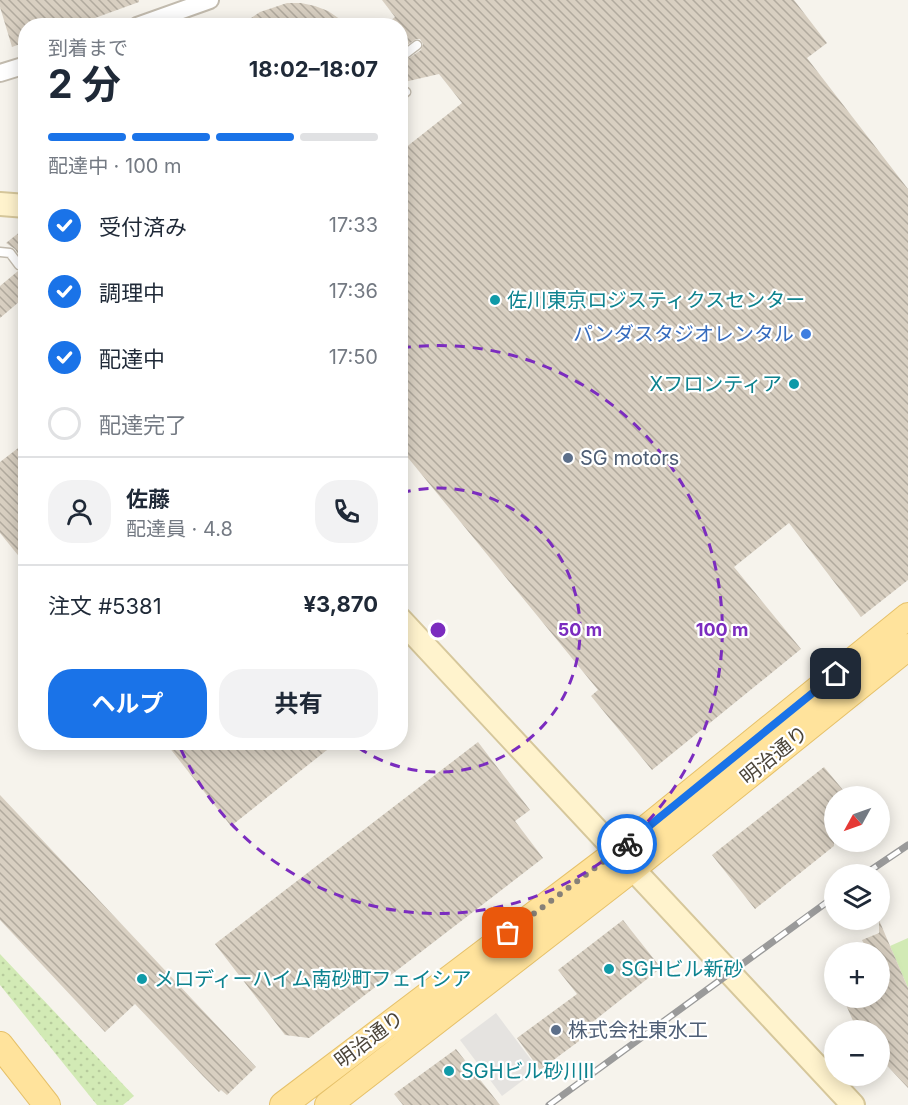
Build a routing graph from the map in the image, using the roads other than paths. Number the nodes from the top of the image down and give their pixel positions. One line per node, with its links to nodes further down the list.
1 (210, 0): 2 (street)
2 (159, 18)
3 (417, 45): 4 (lane)
4 (408, 52)
5 (18, 67): 6 (street)
6 (0, 73)
7 (0, 204): 8 (street)
8 (18, 205)
9 (0, 252): 10 (lane)
10 (18, 264)
11 (908, 616): 14 (main road, 明治通り)
12 (408, 628): 14 (street)
13 (908, 647): 14 (main road, 明治通り)
14 (625, 860): 17 (main road, 明治通り); 18 (main road, 明治通り); 19 (street)
15 (0, 1045): 16 (main road)
16 (46, 1105)
17 (283, 1105)
18 (328, 1105)
19 (853, 1105)

